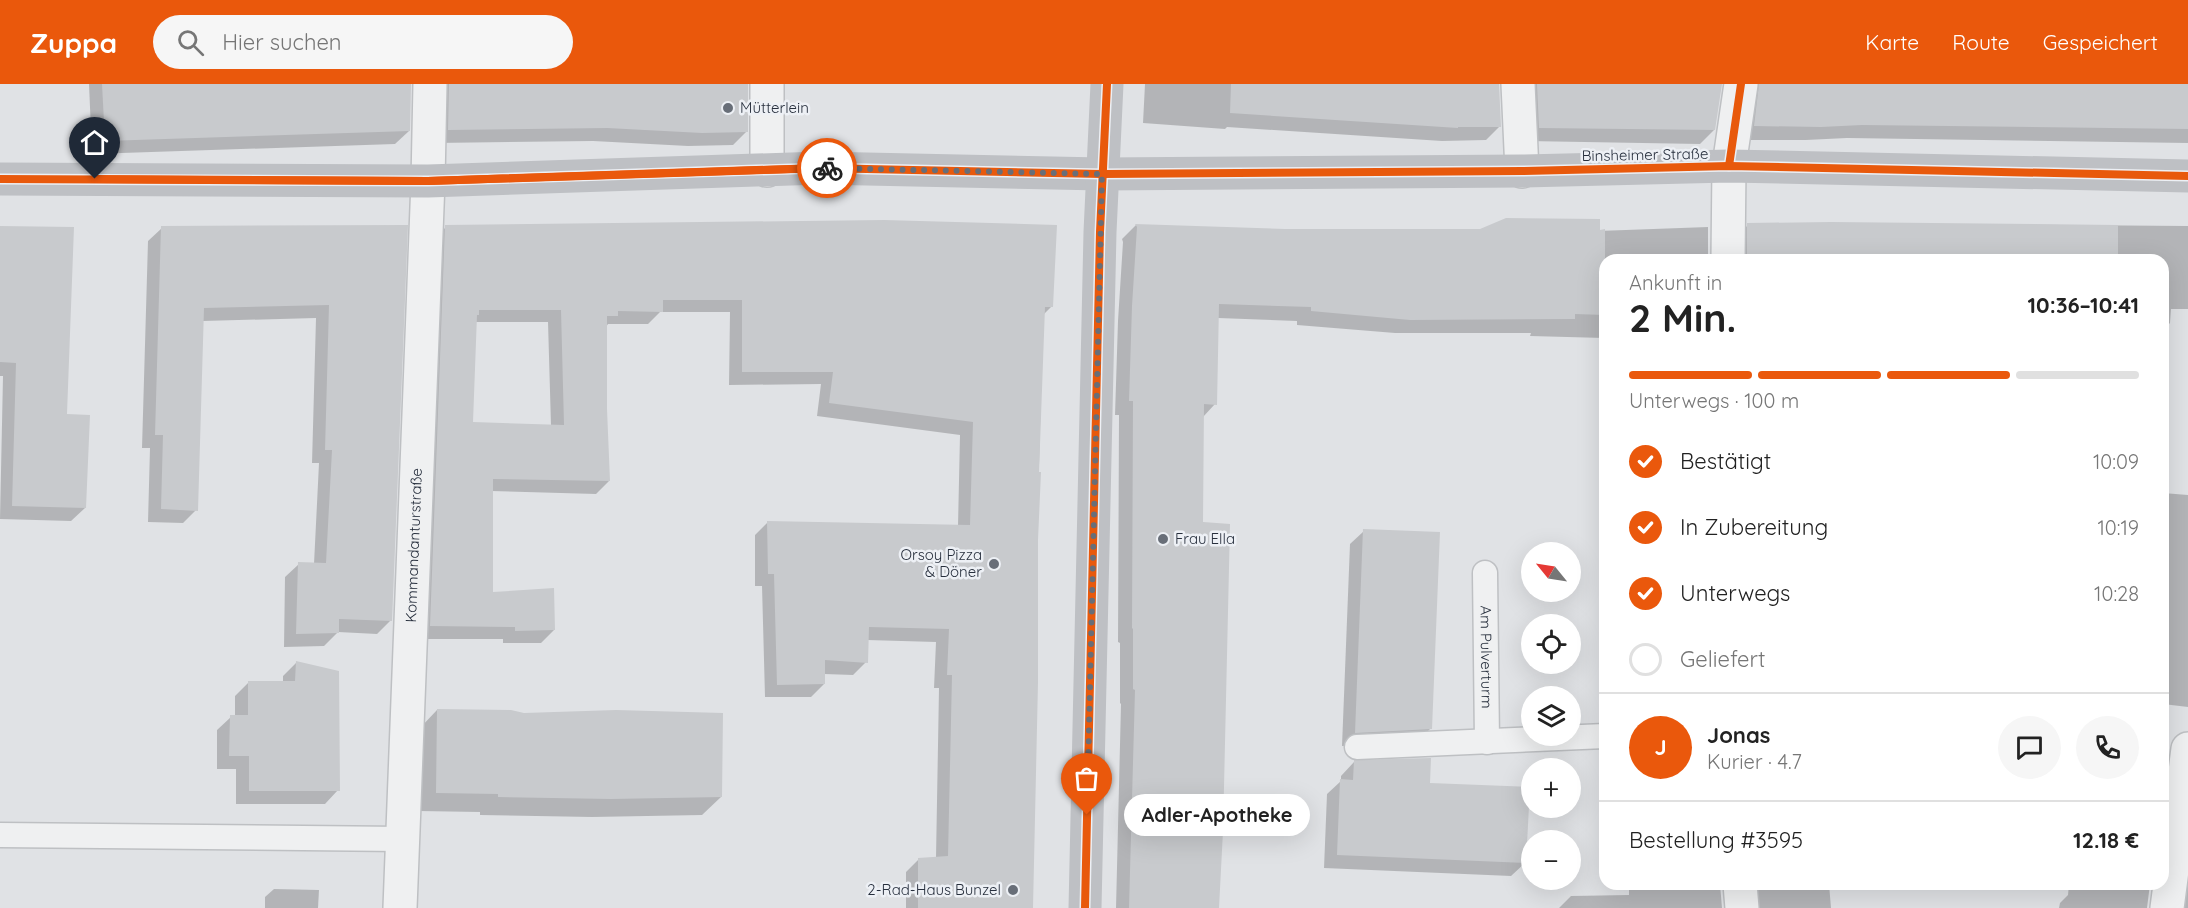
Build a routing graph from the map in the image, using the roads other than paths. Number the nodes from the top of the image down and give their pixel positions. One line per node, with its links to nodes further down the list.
1 (430, 84): 12 (street, Kommandanturstraße)
2 (767, 84): 7 (street)
3 (1107, 84): 9 (main road)
4 (1518, 84): 8 (street)
5 (1741, 84): 6 (street)
6 (1729, 166): 8 (main road, Binsheimer Straße); 10 (main road, Binsheimer Straße); 13 (street)
7 (767, 171): 9 (main road, Binsheimer Straße); 12 (main road, Binsheimer Straße)
8 (1522, 171): 9 (main road, Binsheimer Straße)
9 (1102, 174): 23 (main road)
10 (2188, 176)
11 (0, 179): 12 (main road, Binsheimer Straße)
12 (428, 181): 20 (street, Kommandanturstraße)
13 (1728, 254)
14 (1485, 573): 16 (lane, Am Pulverturm)
15 (1599, 736): 16 (lane)
16 (1487, 742): 17 (lane)
17 (1358, 747)
18 (2188, 749): 25 (street)
19 (0, 835): 20 (lane)
20 (402, 839): 22 (street, Kommandanturstraße)
21 (1740, 890): 24 (street)
22 (400, 908)
23 (1085, 908)
24 (1742, 908)
25 (2167, 908)

